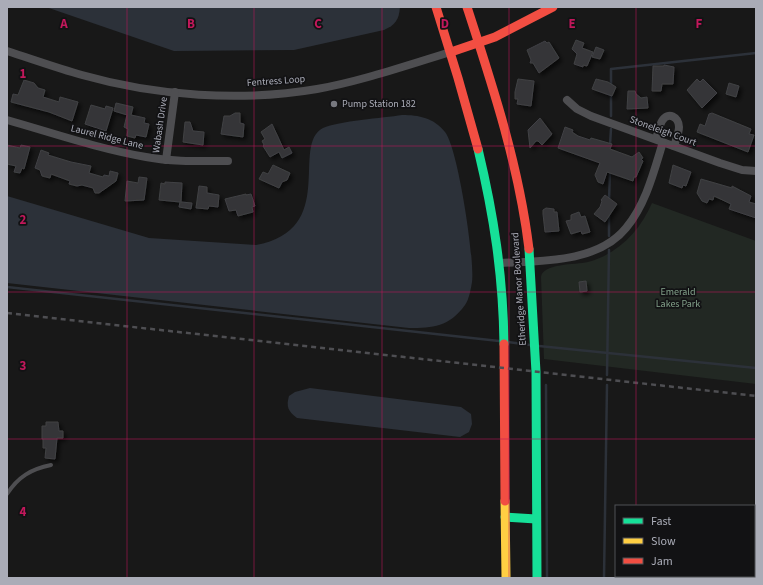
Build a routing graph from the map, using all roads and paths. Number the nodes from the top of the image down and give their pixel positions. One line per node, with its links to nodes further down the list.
1 (436, 7): 7 (main road, Etheridge Manor Boulevard)
2 (467, 7): 5 (main road, Etheridge Manor Boulevard)
3 (553, 7): 4 (main road, Fentress Loop)
4 (542, 10): 5 (main road, Fentress Loop)
5 (479, 44): 7 (main road, Fentress Loop); 16 (main road, Etheridge Manor Boulevard)
6 (7, 51): 8 (street, Fentress Loop)
7 (451, 52): 8 (street, Fentress Loop); 17 (main road, Etheridge Manor Boulevard)
8 (175, 92): 13 (street, Wabash Drive)
9 (567, 100): 11 (street, Stoneleigh Court)
10 (7, 120): 13 (street, Laurel Ridge Lane)
11 (660, 141): 12 (street, Stoneleigh Court); 12 (street); 16 (street)
12 (674, 146): 15 (street, Stoneleigh Court)
13 (166, 160): 14 (street, Laurel Ridge Lane)
14 (228, 161)
15 (756, 171)
16 (530, 261): 17 (street); 21 (main road, Etheridge Manor Boulevard)
17 (500, 263): 20 (main road, Etheridge Manor Boulevard)
18 (51, 466): 19 (lane)
19 (7, 494)
20 (505, 517): 21 (main road); 22 (main road, Etheridge Manor Boulevard)
21 (536, 519): 23 (main road, Etheridge Manor Boulevard)
22 (506, 578)
23 (537, 578)

